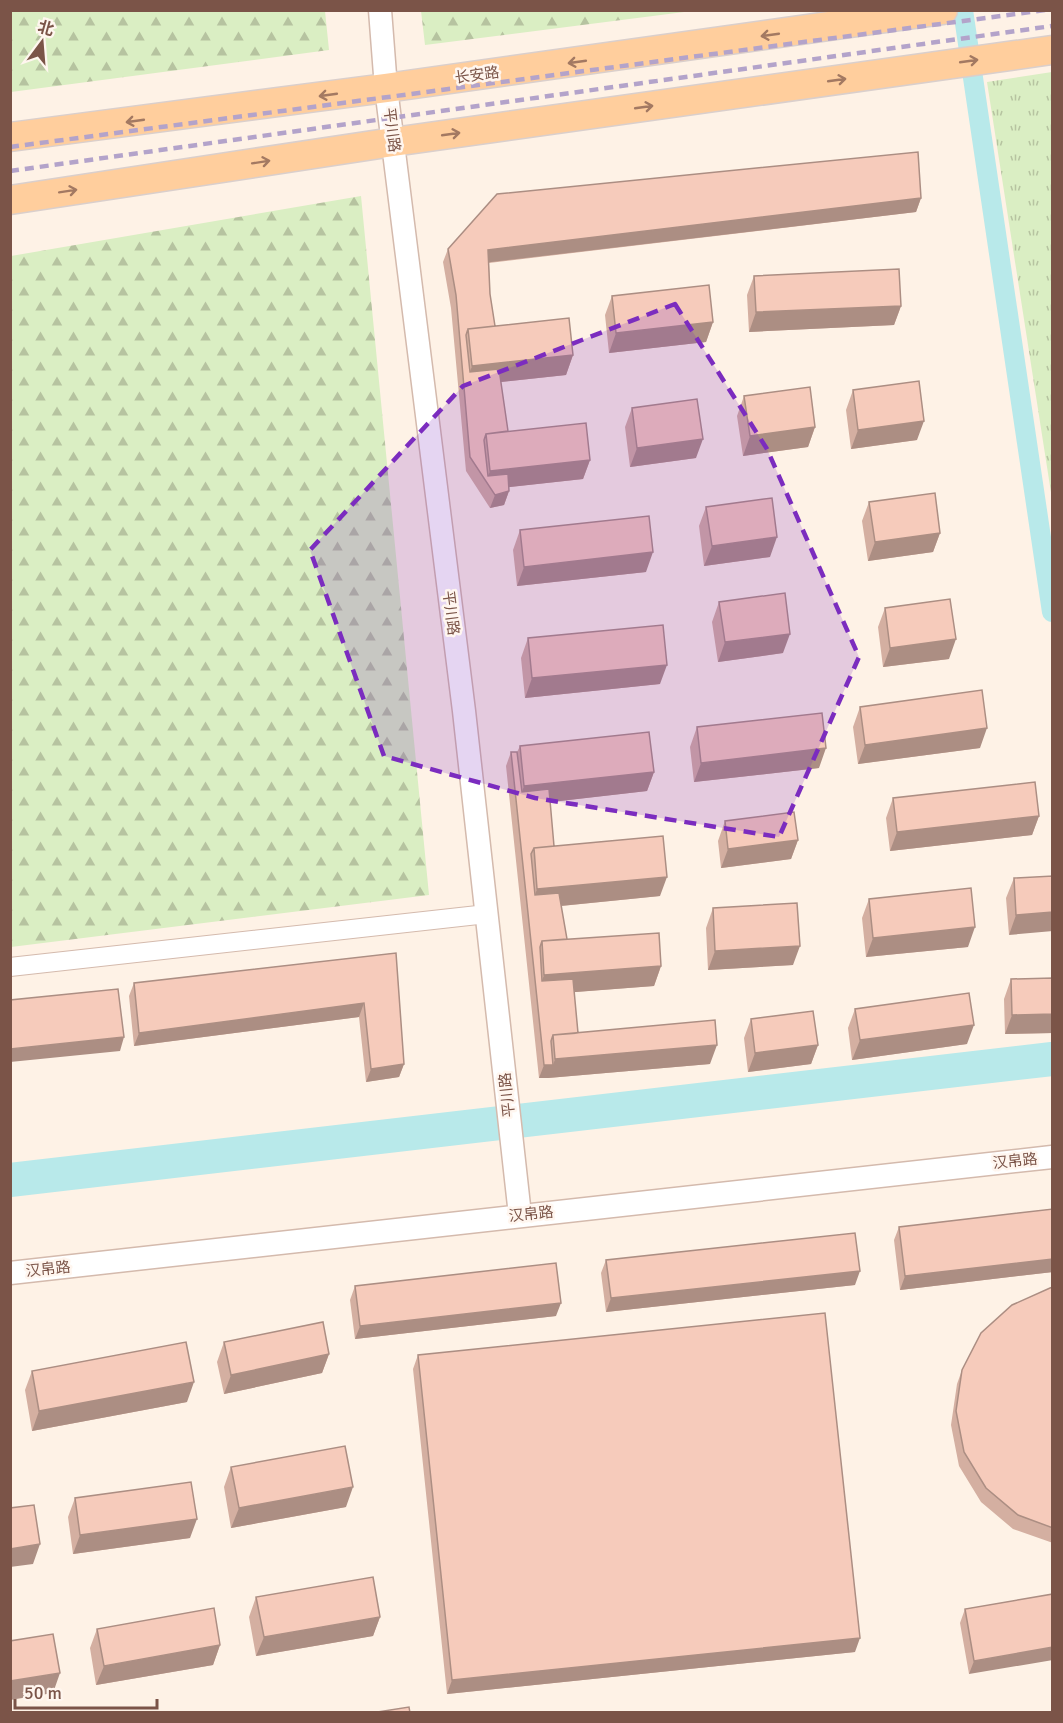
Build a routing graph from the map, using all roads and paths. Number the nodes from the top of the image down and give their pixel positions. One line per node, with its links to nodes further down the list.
1 (380, 10): 4 (street, 平川路)
2 (943, 10): 4 (main road, 长安路, one-way to 4)
3 (1053, 50): 6 (main road, one-way to 3)
4 (387, 88): 5 (main road, 长安路, one-way to 5); 6 (street, 平川路)
5 (10, 137)
6 (393, 142): 7 (main road, one-way to 6); 8 (street, 平川路)
7 (10, 200)
8 (487, 915): 9 (street); 11 (street, 平川路)
9 (10, 967)
10 (1053, 1157): 11 (street, 汉帛路)
11 (519, 1204): 12 (street, 汉帛路)
12 (10, 1273)

